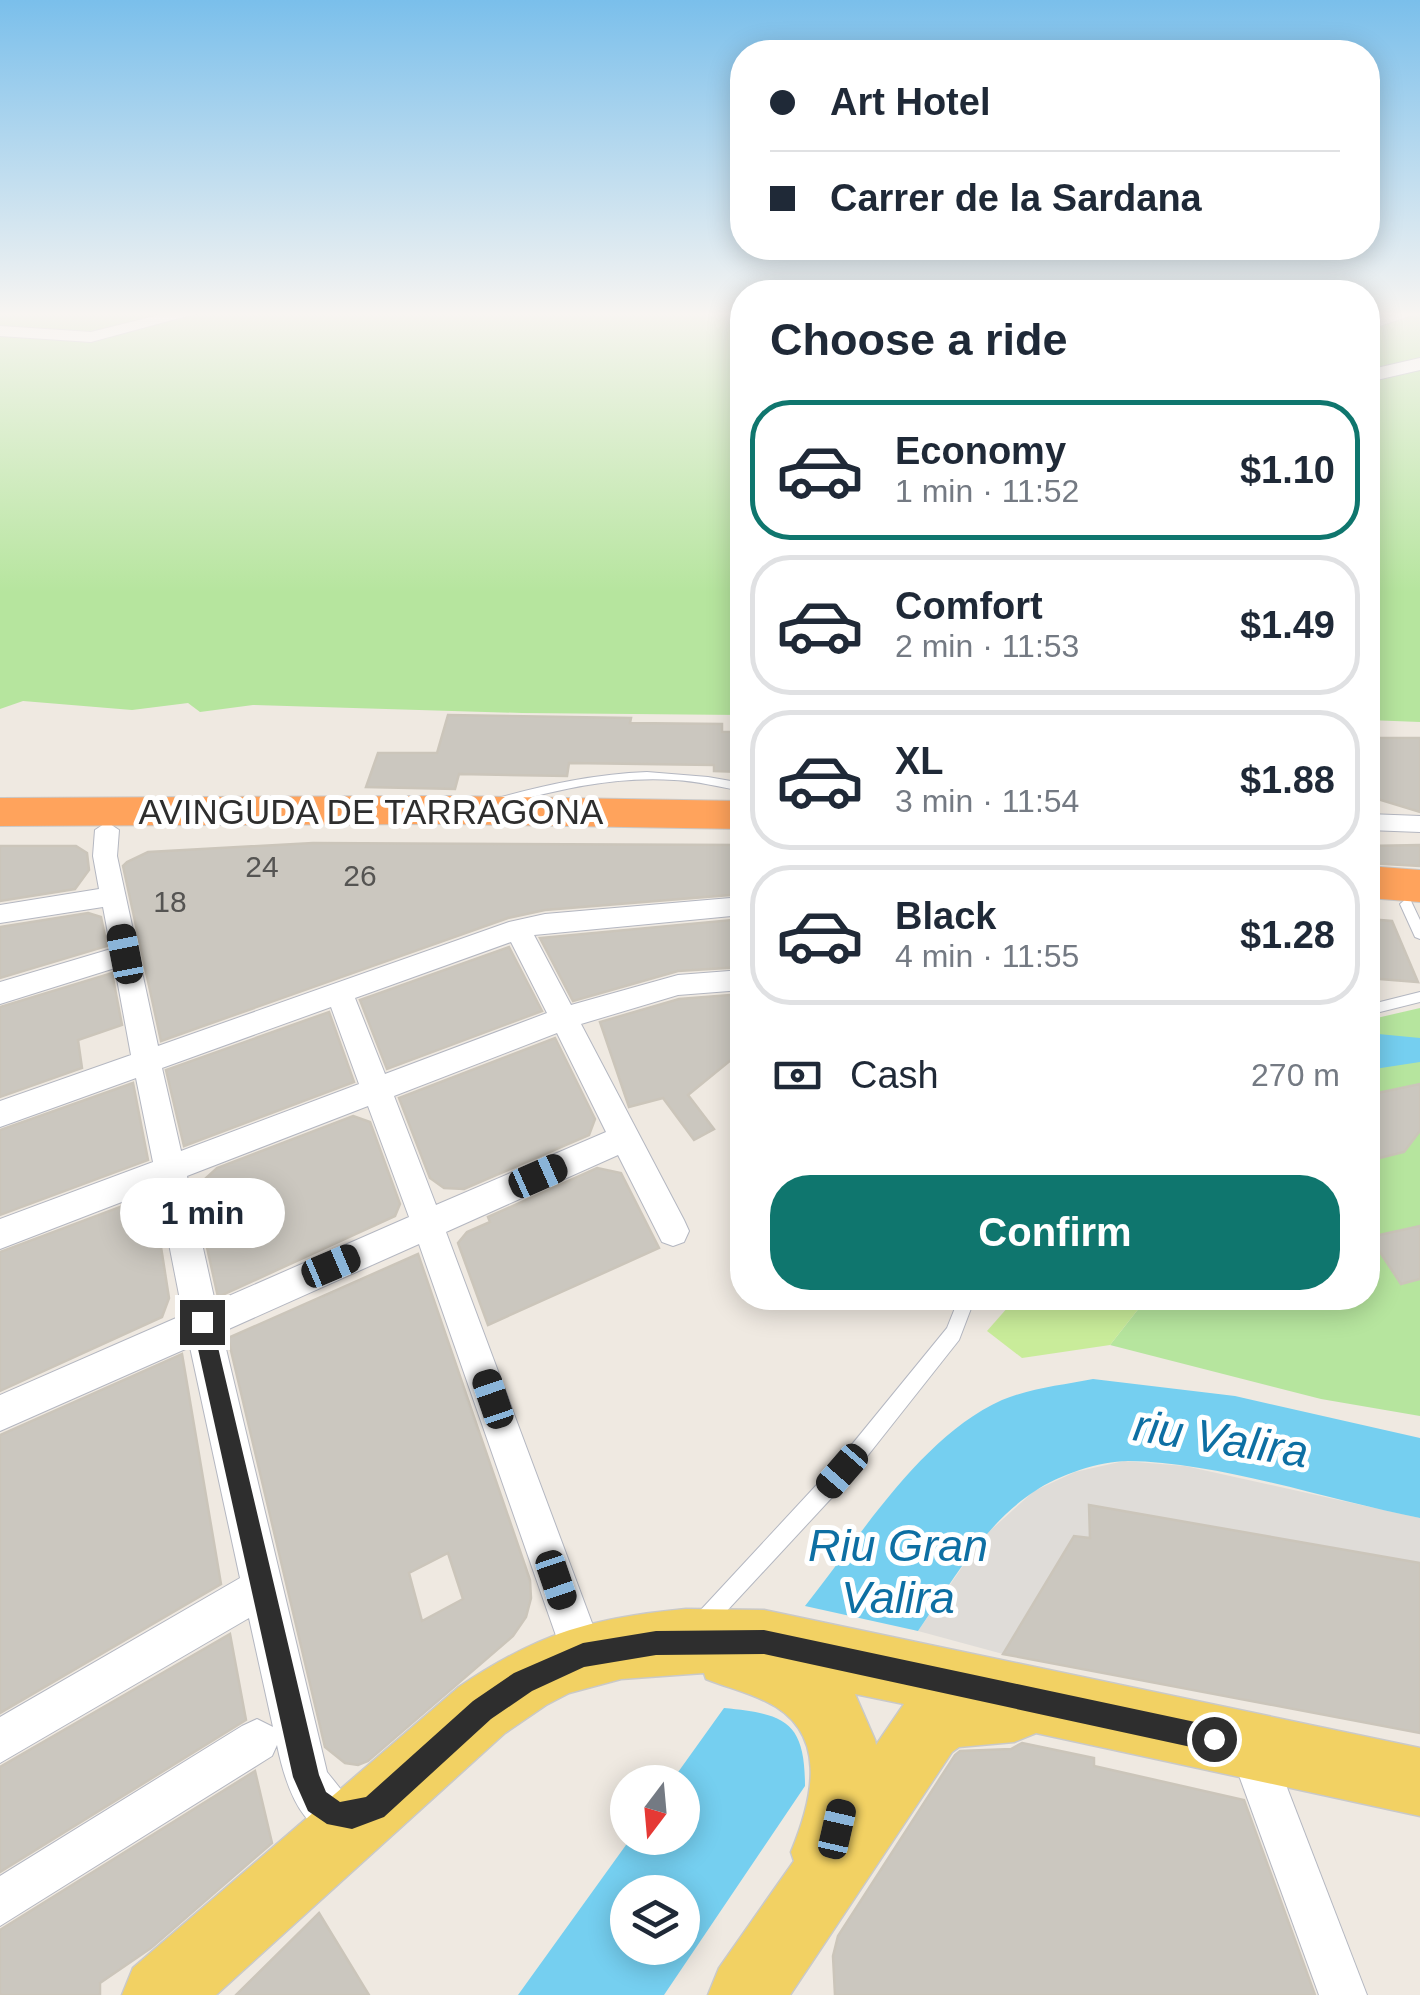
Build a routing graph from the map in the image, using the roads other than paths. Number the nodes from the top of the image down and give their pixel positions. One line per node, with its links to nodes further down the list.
1 (730, 785): 2 (lane)
2 (450, 810): 3 (highway, AVINGUDA DE TARRAGONA); 4 (highway, AVINGUDA DE TARRAGONA)
3 (0, 812)
4 (730, 815)
5 (1380, 822): 6 (street)
6 (1420, 824)
7 (730, 829): 9 (highway, AVINGUDA DE TARRAGONA)
8 (0, 830): 9 (highway, AVINGUDA DE TARRAGONA)
9 (107, 830): 10 (street)
10 (114, 896): 12 (street); 21 (street)
11 (730, 907): 13 (street)
12 (0, 914)
13 (518, 929): 17 (street); 20 (street)
14 (112, 958): 16 (street)
15 (730, 981): 20 (street)
16 (0, 992)
17 (340, 994): 21 (street); 22 (street)
18 (1420, 996): 19 (lane)
19 (1380, 1007)
20 (556, 1021): 22 (street); 24 (street)
21 (149, 1068): 23 (street); 25 (street)
22 (376, 1090): 25 (street); 26 (street)
23 (0, 1114)
24 (624, 1138): 26 (street); 27 (street)
25 (172, 1170): 28 (street); 30 (street)
26 (428, 1223): 30 (street); 34 (street)
27 (673, 1231)
28 (0, 1234)
29 (962, 1310): 33 (lane)
30 (202, 1322): 31 (street); 32 (street)
31 (0, 1412)
32 (264, 1588): 36 (street); 40 (street)
33 (733, 1648): 34 (main road); 35 (main road); 42 (main road)
34 (583, 1655): 40 (main road)
35 (1065, 1707): 38 (main road); 42 (main road)
36 (0, 1741)
37 (256, 1741): 41 (street)
38 (1251, 1746): 39 (main road); 44 (street)
39 (1420, 1782)
40 (375, 1807): 43 (main road)
41 (0, 1903)
42 (765, 1966)
43 (160, 1995)
44 (1343, 1995)

